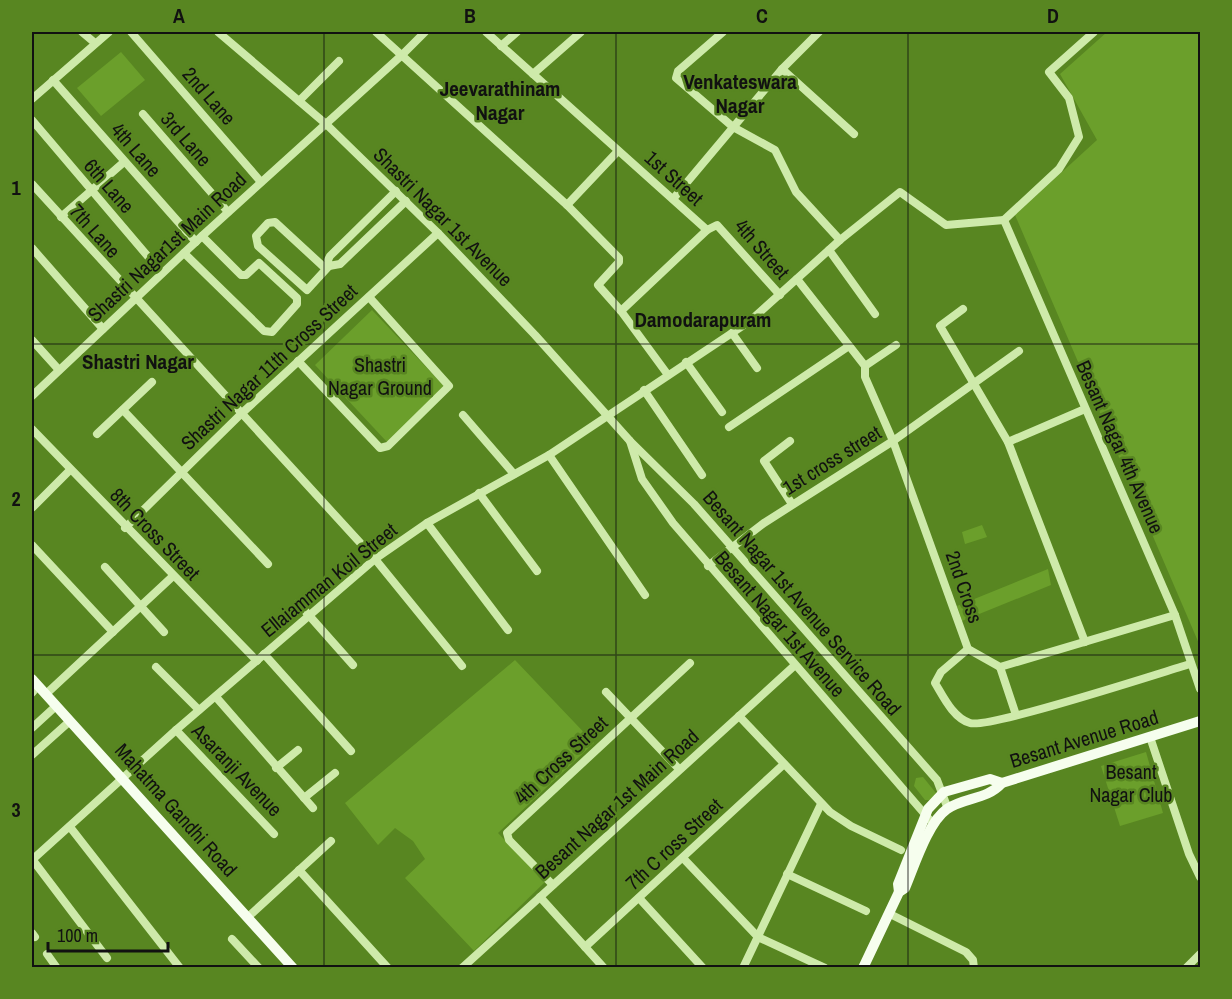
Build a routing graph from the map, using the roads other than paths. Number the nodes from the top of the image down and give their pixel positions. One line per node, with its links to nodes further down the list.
1 (82, 32): 13 (street)
2 (109, 32): 13 (street)
3 (131, 32): 29 (street, 2nd Lane)
4 (218, 32): 21 (street, Shastri Nagar 1st Avenue)
5 (376, 32): 15 (street)
6 (425, 32): 15 (street, Shastri Nagar1st Main Road)
7 (486, 32): 14 (street, 1st Street)
8 (517, 32): 14 (street)
9 (581, 32): 18 (street)
10 (723, 32): 25 (street)
11 (819, 32): 17 (street)
12 (1094, 32): 38 (street)
13 (95, 44): 19 (street)
14 (501, 46): 18 (street, 1st Street)
15 (402, 55): 24 (street, Shastri Nagar1st Main Road); 35 (street)
16 (339, 61): 21 (street)
17 (783, 69): 25 (street); 26 (street)
18 (532, 74): 27 (street, 1st Street)
19 (53, 80): 20 (street); 28 (street, 4th Lane)
20 (32, 99)
21 (299, 101): 24 (street, Shastri Nagar 1st Avenue)
22 (143, 114): 36 (street, 3rd Lane)
23 (32, 120): 31 (street, 6th Lane)
24 (326, 124): 29 (street, Shastri Nagar1st Main Road); 32 (street, Shastri Nagar 1st Avenue)
25 (733, 127): 33 (street); 42 (street)
26 (854, 134)
27 (618, 151): 33 (street, 1st Street); 35 (street)
28 (124, 162): 31 (street); 41 (street, 4th Lane)
29 (261, 182): 36 (street, Shastri Nagar1st Main Road)
30 (32, 184): 37 (street, 7th Lane)
31 (91, 191): 37 (street); 47 (street, 6th Lane)
32 (396, 191): 34 (street, Shastri Nagar 1st Avenue); 46 (street)
33 (673, 199): 39 (street, 1st Street)
34 (406, 201): 40 (street, Shastri Nagar 1st Avenue); 46 (street)
35 (567, 205): 53 (street)
36 (228, 213): 41 (street, Shastri Nagar1st Main Road)
37 (61, 217): 51 (street, 7th Lane)
38 (1004, 220): 42 (street, Ellaiamman Koil Street); 71 (street, Besant Nagar 4th Avenue)
39 (706, 230): 49 (street, 4th Street); 53 (street)
40 (438, 233): 50 (street, Shastri Nagar 11th Cross Street); 76 (street, Shastri Nagar 1st Avenue)
41 (199, 239): 45 (street, Shastri Nagar1st Main Road); 45 (street, 4th Lane)
42 (840, 240): 44 (street, Ellaiamman Koil Street)
43 (32, 248): 55 (street)
44 (829, 250): 48 (street, Ellaiamman Koil Street); 54 (street)
45 (184, 253): 47 (street, Shastri Nagar1st Main Road)
46 (328, 268): 46 (street)
47 (162, 273): 51 (street, Shastri Nagar1st Main Road)
48 (797, 279): 49 (street, Ellaiamman Koil Street); 59 (street)
49 (780, 295): 56 (street, Ellaiamman Koil Street)
50 (369, 297): 61 (street, Shastri Nagar 11th Cross Street); 61 (street)
51 (135, 299): 55 (street, Shastri Nagar1st Main Road); 74 (street, 7th Lane)
52 (963, 309): 68 (street)
53 (621, 310): 66 (street)
54 (875, 314)
55 (103, 329): 65 (street, Shastri Nagar1st Main Road)
56 (732, 333): 62 (street, Ellaiamman Koil Street); 64 (street)
57 (32, 340): 65 (street)
58 (896, 345): 63 (street)
59 (849, 346): 63 (street); 77 (street)
60 (1019, 351): 68 (street, 1st cross street)
61 (298, 361): 74 (street, Shastri Nagar 11th Cross Street)
62 (686, 363): 66 (street, Ellaiamman Koil Street); 73 (street)
63 (865, 366): 82 (street, 2nd Cross)
64 (757, 368)
65 (59, 370): 70 (street, Shastri Nagar1st Main Road)
66 (668, 375): 69 (street, Ellaiamman Koil Street)
67 (152, 382): 72 (street)
68 (974, 385): 82 (street, 1st cross street); 83 (street)
69 (644, 390): 76 (street, Ellaiamman Koil Street); 88 (street)
70 (32, 396)
71 (1085, 409): 83 (street); 105 (street, Besant Nagar 4th Avenue)
72 (123, 410): 79 (street); 86 (street)
73 (722, 412)
74 (241, 414): 86 (street, Shastri Nagar 11th Cross Street); 96 (street, 7th Lane)
75 (463, 415): 87 (street)
76 (607, 417): 80 (street, Shastri Nagar 1st Avenue); 84 (street, Ellaiamman Koil Street)
77 (729, 427)
78 (32, 429): 85 (street, 8th Cross Street)
79 (97, 434)
80 (630, 441): 95 (street, Besant Nagar 1st Avenue Service Road); 98 (street, Besant Nagar 1st Avenue)
81 (790, 441): 90 (street)
82 (893, 441): 90 (street, 1st cross street); 111 (street, 2nd Cross)
83 (1008, 442): 110 (street)
84 (549, 454): 87 (street, Ellaiamman Koil Street); 102 (street)
85 (70, 470): 91 (street); 93 (street, 8th Cross Street)
86 (182, 471): 93 (street, Shastri Nagar 11th Cross Street); 97 (street)
87 (514, 474): 89 (street, Ellaiamman Koil Street)
88 (702, 475)
89 (479, 493): 92 (street, Ellaiamman Koil Street); 100 (street)
90 (792, 504): 95 (street, 1st cross street)
91 (32, 508)
92 (427, 523): 96 (street, Ellaiamman Koil Street); 107 (street)
93 (125, 528): 101 (street, 8th Cross Street)
94 (32, 545): 108 (street)
95 (732, 546): 98 (street, 1st cross street); 144 (street, Besant Nagar 1st Avenue Service Road)
96 (375, 559): 106 (street, Ellaiamman Koil Street); 117 (street, 7th Lane)
97 (268, 564)
98 (708, 566): 118 (street, Besant Nagar 1st Avenue)
99 (105, 567): 104 (street)
100 (537, 571)
101 (172, 576): 104 (street); 113 (street, 8th Cross Street)
102 (645, 595)
103 (298, 603): 106 (street)
104 (141, 606): 108 (street); 109 (street)
105 (1175, 615): 110 (street); 115 (street, Besant Nagar 4th Avenue)
106 (310, 616): 112 (street, Ellaiamman Koil Street); 116 (street)
107 (508, 630)
108 (113, 632): 121 (street)
109 (164, 632)
110 (1085, 642): 119 (street)
111 (968, 649): 119 (street, 2nd Cross); 127 (street)
112 (264, 654): 113 (street, Ellaiamman Koil Street); 136 (street)
113 (257, 661): 124 (street, Ellaiamman Koil Street)
114 (690, 663): 129 (street, 4th Cross Street)
115 (1190, 664): 122 (street, Besant Nagar 4th Avenue); 127 (street)
116 (353, 665)
117 (462, 666)
118 (794, 666): 128 (street, Besant Nagar 1st Main Road); 149 (street, Besant Nagar 1st Avenue)
119 (1000, 667): 127 (street)
120 (156, 668): 126 (street)
121 (37, 688): 125 (main road, Mahatma Gandhi Road)
122 (1200, 689)
123 (606, 692): 129 (street)
124 (216, 697): 126 (street, Ellaiamman Koil Street); 139 (street)
125 (56, 706): 130 (main road, Mahatma Gandhi Road); 132 (street)
126 (199, 710): 133 (street, Ellaiamman Koil Street)
127 (1016, 715)
128 (739, 716): 138 (street); 140 (street, Besant Nagar 1st Main Road)
129 (630, 718): 140 (street); 160 (street, 4th Cross Street)
130 (70, 721): 137 (street); 142 (main road, Mahatma Gandhi Road)
131 (1200, 721): 134 (main road, Besant Avenue Road)
132 (32, 728)
133 (176, 730): 142 (street, Ellaiamman Koil Street); 152 (street, Asaranji Avenue)
134 (1150, 737): 143 (main road, Besant Avenue Road); 159 (street)
135 (298, 750): 139 (street)
136 (351, 751)
137 (32, 755)
138 (784, 764): 146 (street); 155 (street, 7th C ross Street)
139 (276, 768): 145 (street)
140 (679, 769): 160 (street, Besant Nagar 1st Main Road)
141 (334, 772): 145 (street)
142 (123, 778): 150 (street, Ellaiamman Koil Street); 166 (main road, Mahatma Gandhi Road)
143 (1002, 783): 144 (main road); 148 (main road, Besant Avenue Road)
144 (944, 792): 148 (street); 149 (main road)
145 (304, 798): 147 (street)
146 (821, 804): 154 (street); 158 (street)
147 (314, 808)
148 (948, 809): 151 (main road)
149 (925, 816): 151 (street, Besant Nagar 1st Avenue); 161 (main road)
150 (70, 827): 156 (street, Ellaiamman Koil Street); 176 (street)
151 (932, 828): 161 (main road)
152 (274, 834)
153 (331, 842): 157 (street)
154 (901, 850)
155 (683, 858): 163 (street, 7th C ross Street); 167 (street)
156 (32, 860): 172 (street)
157 (299, 870): 166 (street); 178 (street)
158 (787, 874): 164 (street); 167 (street)
159 (1200, 877)
160 (553, 885): 162 (street, Besant Nagar 1st Main Road)
161 (899, 892): 165 (main road)
162 (540, 897): 169 (street); 179 (street, Besant Nagar 1st Main Road)
163 (639, 898): 169 (street, 7th C ross Street); 181 (street)
164 (866, 910)
165 (895, 916): 184 (main road); 185 (street)
166 (248, 917): 173 (main road, Mahatma Gandhi Road)
167 (758, 937): 182 (street); 183 (street)
168 (232, 939): 177 (street)
169 (585, 947): 180 (street)
170 (47, 954): 175 (street)
171 (1200, 954): 174 (street)
172 (107, 958)
173 (286, 965)
174 (1192, 965)
175 (57, 968)
176 (180, 968)
177 (259, 968)
178 (388, 968)
179 (462, 968)
180 (604, 968)
181 (703, 968)
182 (743, 968)
183 (825, 968)
184 (863, 968)
185 (974, 968)

